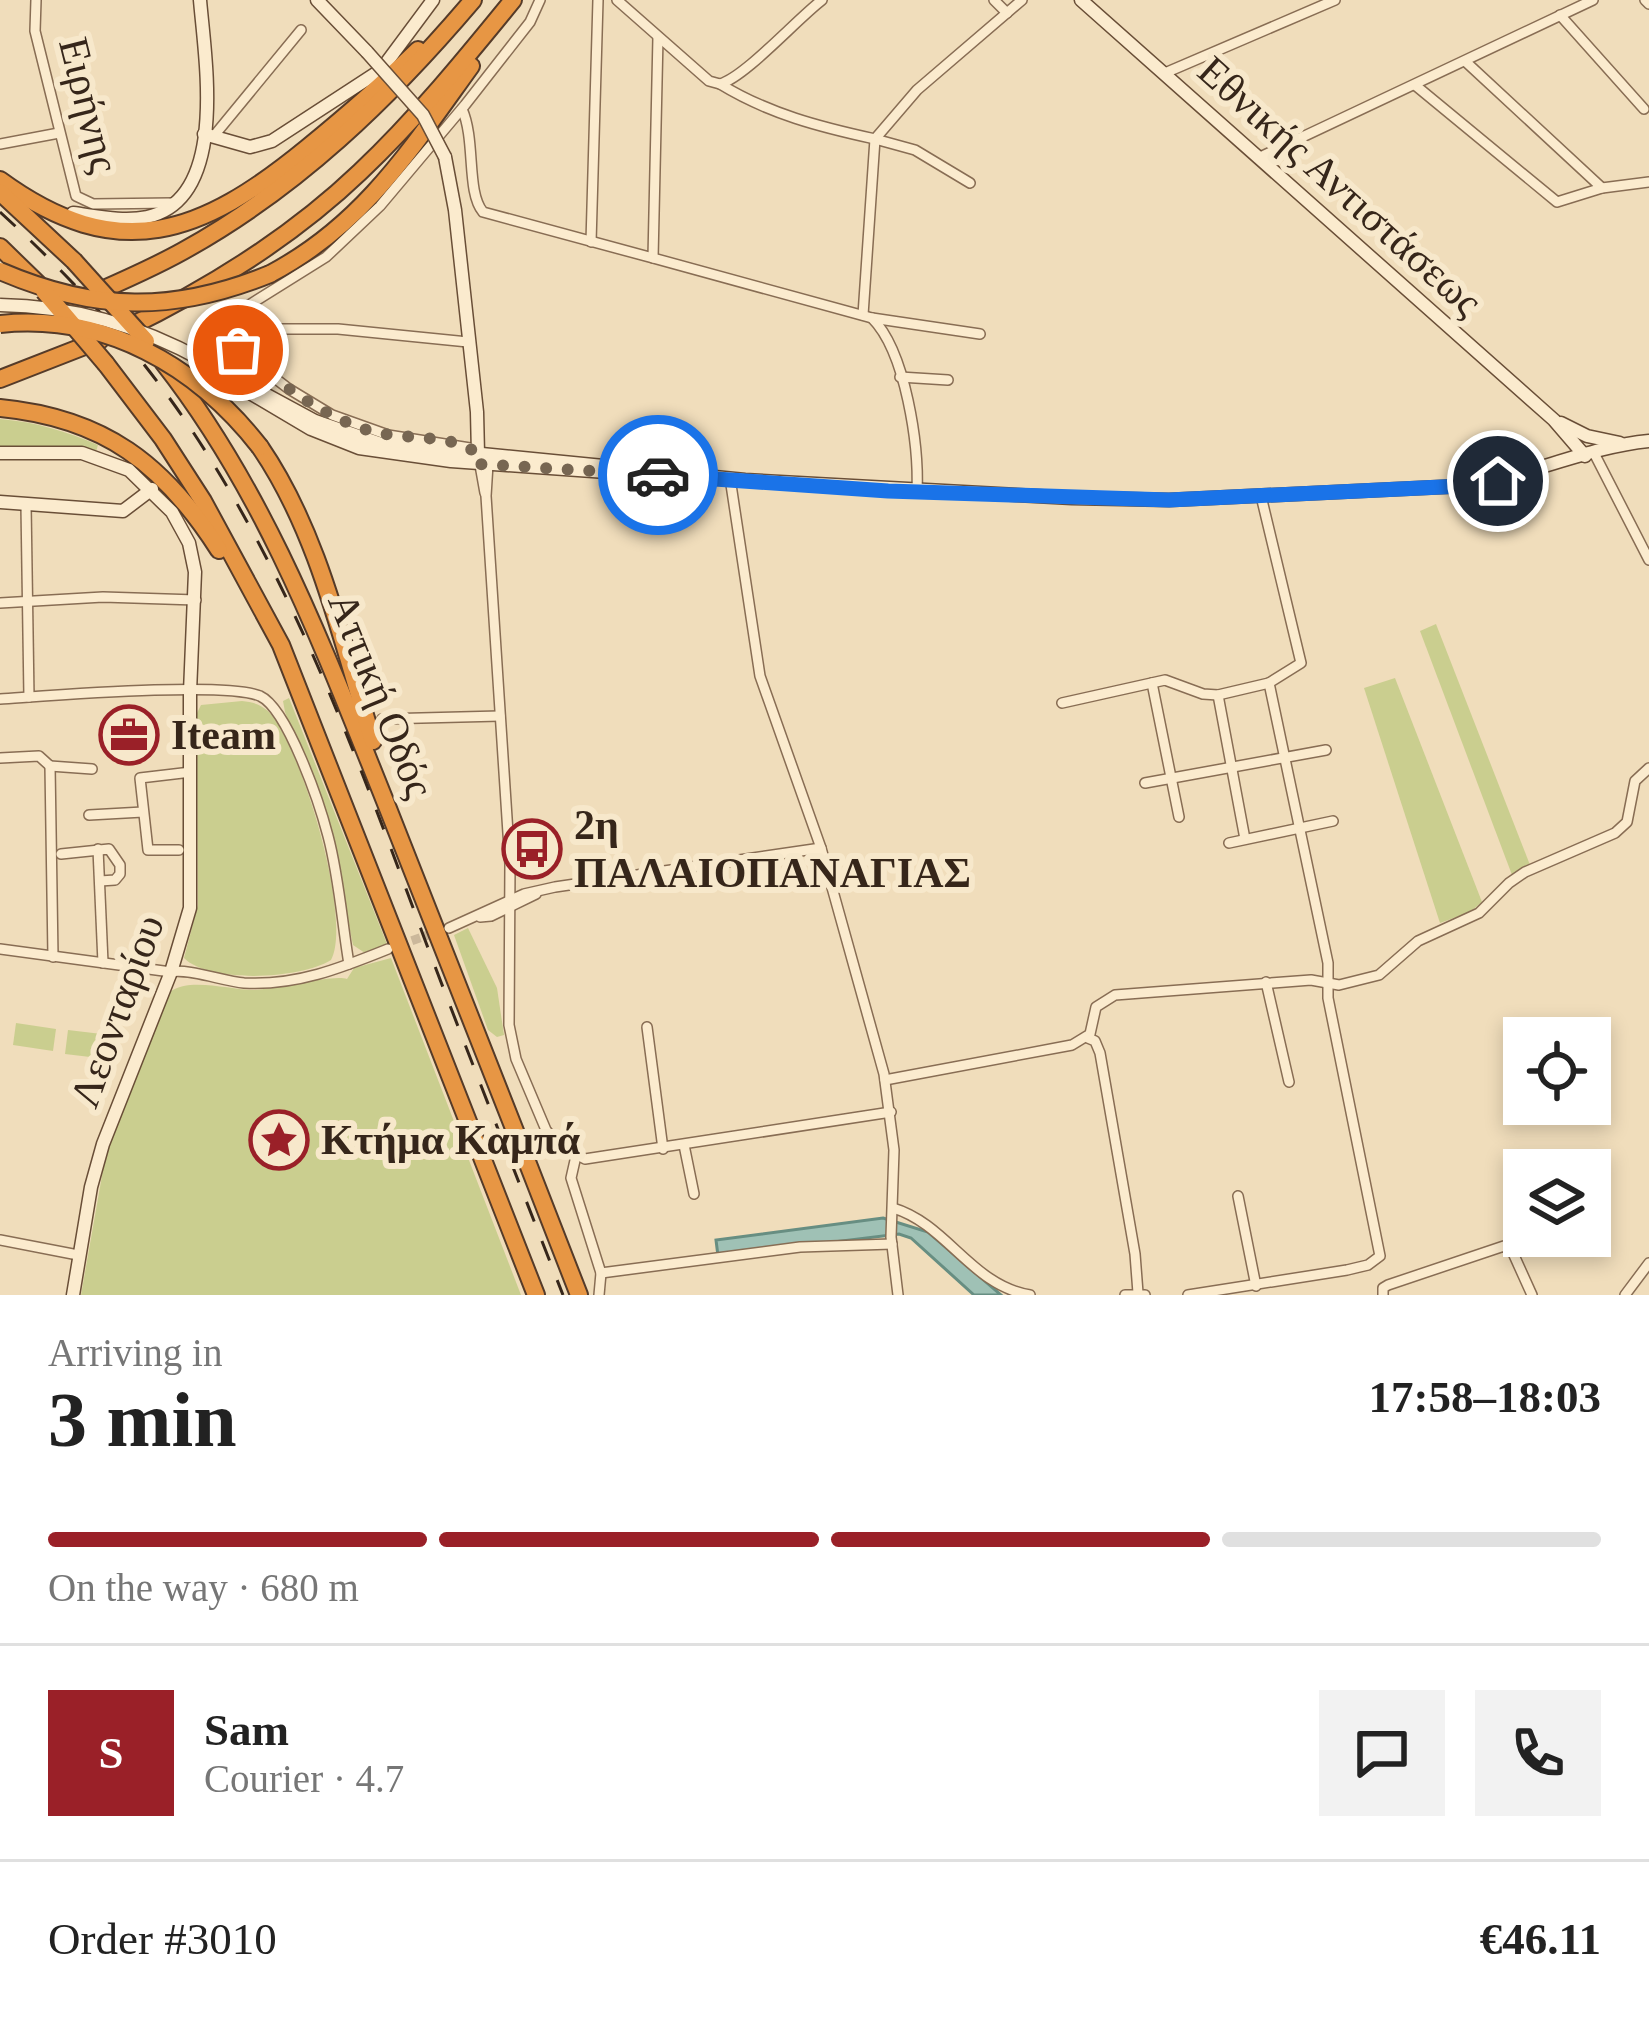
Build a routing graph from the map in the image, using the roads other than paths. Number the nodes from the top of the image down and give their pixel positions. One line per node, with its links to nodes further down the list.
1 (36, 0): 26 (street, Ειρήνης)
2 (200, 0): 27 (main road)
3 (317, 0): 47 (main road, bridge)
4 (433, 0): 27 (main road)
5 (470, 0): 31 (highway); 45 (highway)
6 (518, 0): 41 (highway, bridge); 49 (highway)
7 (540, 0): 25 (street)
8 (598, 0): 38 (street)
9 (616, 0): 19 (street)
10 (822, 0): 22 (street)
11 (994, 0): 16 (street)
12 (1022, 0): 16 (street)
13 (1081, 0): 21 (main road, Εθνικής Αντιστάσεως)
14 (1335, 0): 21 (street)
15 (1593, 0): 17 (street)
16 (1006, 13): 28 (street)
17 (1560, 15): 20 (street); 24 (street)
18 (301, 30): 27 (street)
19 (658, 37): 22 (street); 40 (street)
20 (1466, 62): 23 (street); 34 (street)
21 (1165, 73): 30 (main road, Εθνικής Αντιστάσεως)
22 (720, 84): 28 (street)
23 (1415, 86): 30 (street); 34 (street)
24 (1644, 109)
25 (462, 110): 38 (street); 44 (street)
26 (59, 133): 29 (street); 36 (street, Ειρήνης)
27 (208, 135): 36 (main road)
28 (875, 139): 32 (street); 43 (street)
29 (0, 144)
30 (1258, 158): 52 (main road, Εθνικής Αντιστάσεως)
31 (0, 180)
32 (970, 182)
33 (1649, 182): 34 (street)
34 (1601, 188)
35 (0, 192): 101 (highway, Αττική Οδός, bridge)
36 (176, 202): 37 (main road)
37 (73, 213)
38 (591, 242): 40 (street)
39 (0, 247): 78 (highway, Αττική Οδός, bridge)
40 (653, 258): 43 (street)
41 (0, 271)
42 (0, 304): 58 (main road, bridge)
43 (868, 316): 46 (street); 48 (street)
44 (234, 323): 47 (street); 58 (street)
45 (0, 328): 101 (highway, bridge)
46 (980, 334)
47 (468, 342): 58 (main road)
48 (900, 377): 50 (street); 61 (street)
49 (0, 379)
50 (948, 380)
51 (0, 408): 78 (highway)
52 (1554, 420): 53 (main road, Εθνικής Αντιστάσεως); 57 (main road, Εθνικής Αντιστάσεως)
53 (1577, 432): 55 (main road, Εθνικής Αντιστάσεως); 57 (main road)
54 (1649, 441): 55 (main road)
55 (1630, 444): 57 (main road)
56 (0, 453): 60 (main road, Λεονταρίου)
57 (1589, 455): 62 (main road); 65 (street)
58 (483, 459): 59 (main road); 76 (street)
59 (724, 478): 61 (main road); 96 (street)
60 (152, 489): 64 (main road); 67 (main road, Λεονταρίου)
61 (917, 492): 62 (main road)
62 (1261, 496): 70 (street)
63 (0, 502): 64 (main road)
64 (26, 505): 66 (street)
65 (1649, 560)
66 (26, 600): 67 (street); 68 (street); 73 (street)
67 (196, 600): 71 (main road, Λεονταρίου)
68 (0, 603)
69 (1153, 683): 72 (street); 75 (street); 87 (street)
70 (1269, 683): 72 (street); 80 (street)
71 (190, 692): 73 (street); 86 (main road, Λεονταρίου); 108 (street)
72 (1218, 695): 83 (street)
73 (29, 698): 74 (street)
74 (0, 699)
75 (1062, 703)
76 (500, 716): 77 (street); 102 (street)
77 (382, 718)
78 (318, 736): 132 (highway, Αττική Οδός)
79 (1326, 749): 80 (street)
80 (1287, 755): 83 (street); 93 (street)
81 (0, 758): 82 (street)
82 (50, 766): 85 (street); 106 (street)
83 (1232, 767): 87 (street); 94 (street)
84 (1649, 768): 111 (street)
85 (92, 769)
86 (191, 772): 89 (street); 109 (main road, Λεονταρίου)
87 (1173, 778): 88 (street); 91 (street)
88 (1145, 783)
89 (143, 812): 90 (street); 98 (street)
90 (89, 815)
91 (1179, 818)
92 (1334, 821): 93 (street)
93 (1299, 828): 94 (street); 111 (street)
94 (1245, 839): 95 (street)
95 (1229, 843)
96 (821, 848): 102 (street); 114 (street)
97 (98, 849): 99 (street); 100 (street); 100 (street)
98 (179, 850)
99 (61, 854)
100 (100, 880): 107 (street)
101 (423, 892): 133 (highway, Αττική Οδός)
102 (508, 905): 103 (street); 119 (street)
103 (449, 928)
104 (0, 949): 106 (street)
105 (388, 949): 108 (street)
106 (53, 957): 107 (street)
107 (104, 963): 109 (street)
108 (349, 964): 109 (street)
109 (174, 972): 125 (main road, Λεονταρίου)
110 (1266, 982): 111 (street); 113 (street); 115 (street)
111 (1327, 982): 128 (street)
112 (647, 1027): 118 (street)
113 (1088, 1037): 114 (street); 130 (street)
114 (885, 1080): 116 (street)
115 (1289, 1082)
116 (891, 1112): 117 (street); 122 (street)
117 (684, 1145): 118 (street); 120 (street)
118 (663, 1149): 119 (street)
119 (575, 1156): 127 (street)
120 (694, 1194)
121 (1238, 1196): 128 (street)
122 (893, 1212): 124 (street); 136 (street)
123 (0, 1240): 125 (street)
124 (891, 1241): 127 (street); 135 (street)
125 (79, 1255): 131 (main road, Λεονταρίου)
126 (1649, 1263): 141 (street)
127 (601, 1273): 134 (street)
128 (1256, 1286): 129 (street)
129 (1241, 1292): 138 (street)
130 (1142, 1294): 137 (street)
131 (73, 1295)
132 (536, 1295)
133 (579, 1295)
134 (599, 1295)
135 (898, 1295)
136 (1030, 1295)
137 (1125, 1295)
138 (1188, 1295)
139 (1383, 1295): 140 (street)
140 (1532, 1295)
141 (1625, 1295)

